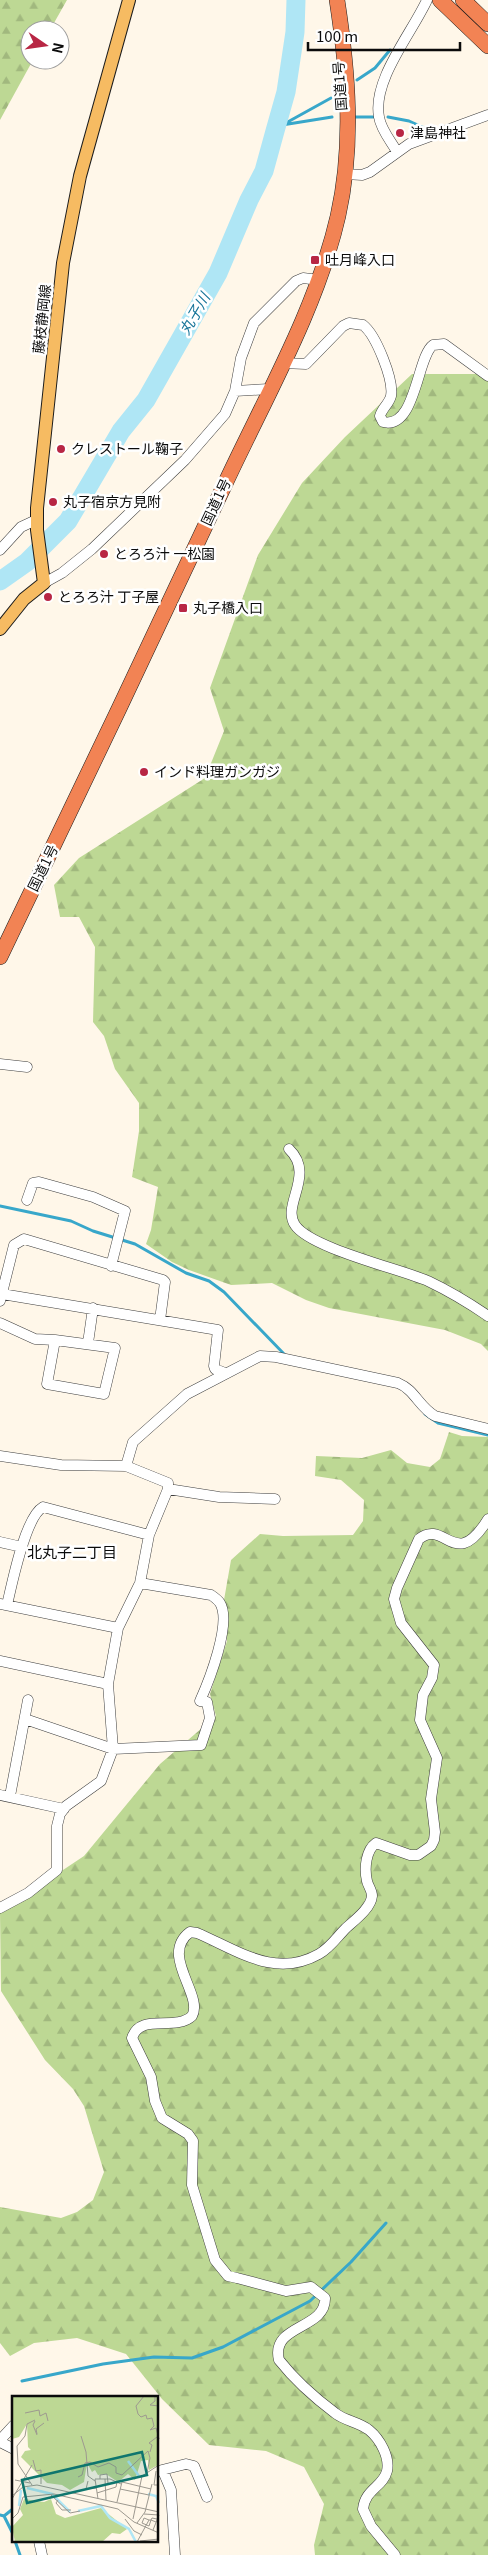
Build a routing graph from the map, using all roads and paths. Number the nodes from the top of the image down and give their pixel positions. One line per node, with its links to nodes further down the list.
1 (129, 0): 17 (main road, 藤枝静岡線)
2 (328, 0): 11 (highway, 国道1号)
3 (338, 0): 11 (highway, 国道1号)
4 (427, 0): 10 (street)
5 (440, 0): 8 (highway)
6 (463, 0): 7 (highway)
7 (488, 24)
8 (488, 46)
9 (488, 115): 10 (street)
10 (397, 152): 11 (street)
11 (345, 174): 12 (highway, 国道1号)
12 (319, 280): 13 (highway, 国道1号); 16 (street)
13 (282, 363): 14 (street); 15 (highway, 国道1号)
14 (488, 376)
15 (269, 389): 16 (street); 21 (highway, 国道1号)
16 (236, 391): 19 (street)
17 (37, 525): 18 (street); 19 (main road, 藤枝静岡線)
18 (0, 550)
19 (44, 583): 20 (main road)
20 (0, 629)
21 (0, 957)
22 (0, 1064): 23 (street)
23 (27, 1067)
24 (289, 1149): 29 (street)
25 (28, 1200): 26 (street)
26 (112, 1266): 27 (street); 30 (street)
27 (1, 1297): 28 (street)
28 (93, 1308): 30 (street); 33 (street)
29 (488, 1316)
30 (160, 1320): 34 (street)
31 (0, 1323): 32 (street)
32 (55, 1340): 33 (street); 33 (street)
33 (88, 1343)
34 (225, 1373): 35 (street); 37 (street)
35 (488, 1430)
36 (0, 1456): 37 (street)
37 (126, 1466): 38 (street)
38 (168, 1490): 39 (street); 41 (street)
39 (275, 1499)
40 (488, 1519): 63 (street)
41 (149, 1535): 43 (street); 44 (street)
42 (0, 1542): 43 (street)
43 (22, 1547): 45 (street)
44 (140, 1583): 46 (street); 51 (street)
45 (4, 1604): 46 (street)
46 (118, 1628): 48 (street)
47 (0, 1661): 48 (street)
48 (108, 1684): 51 (street)
49 (28, 1700): 50 (street)
50 (25, 1719): 51 (street); 52 (street)
51 (113, 1749): 53 (street)
52 (5, 1796): 53 (street)
53 (64, 1809): 54 (street)
54 (0, 1908)
55 (12, 2428): 56 (street)
56 (0, 2441): 57 (street)
57 (12, 2448)
58 (160, 2471): 59 (street); 62 (street)
59 (207, 2497)
60 (39, 2542): 61 (street)
61 (42, 2555)
62 (175, 2555)
63 (395, 2555)

